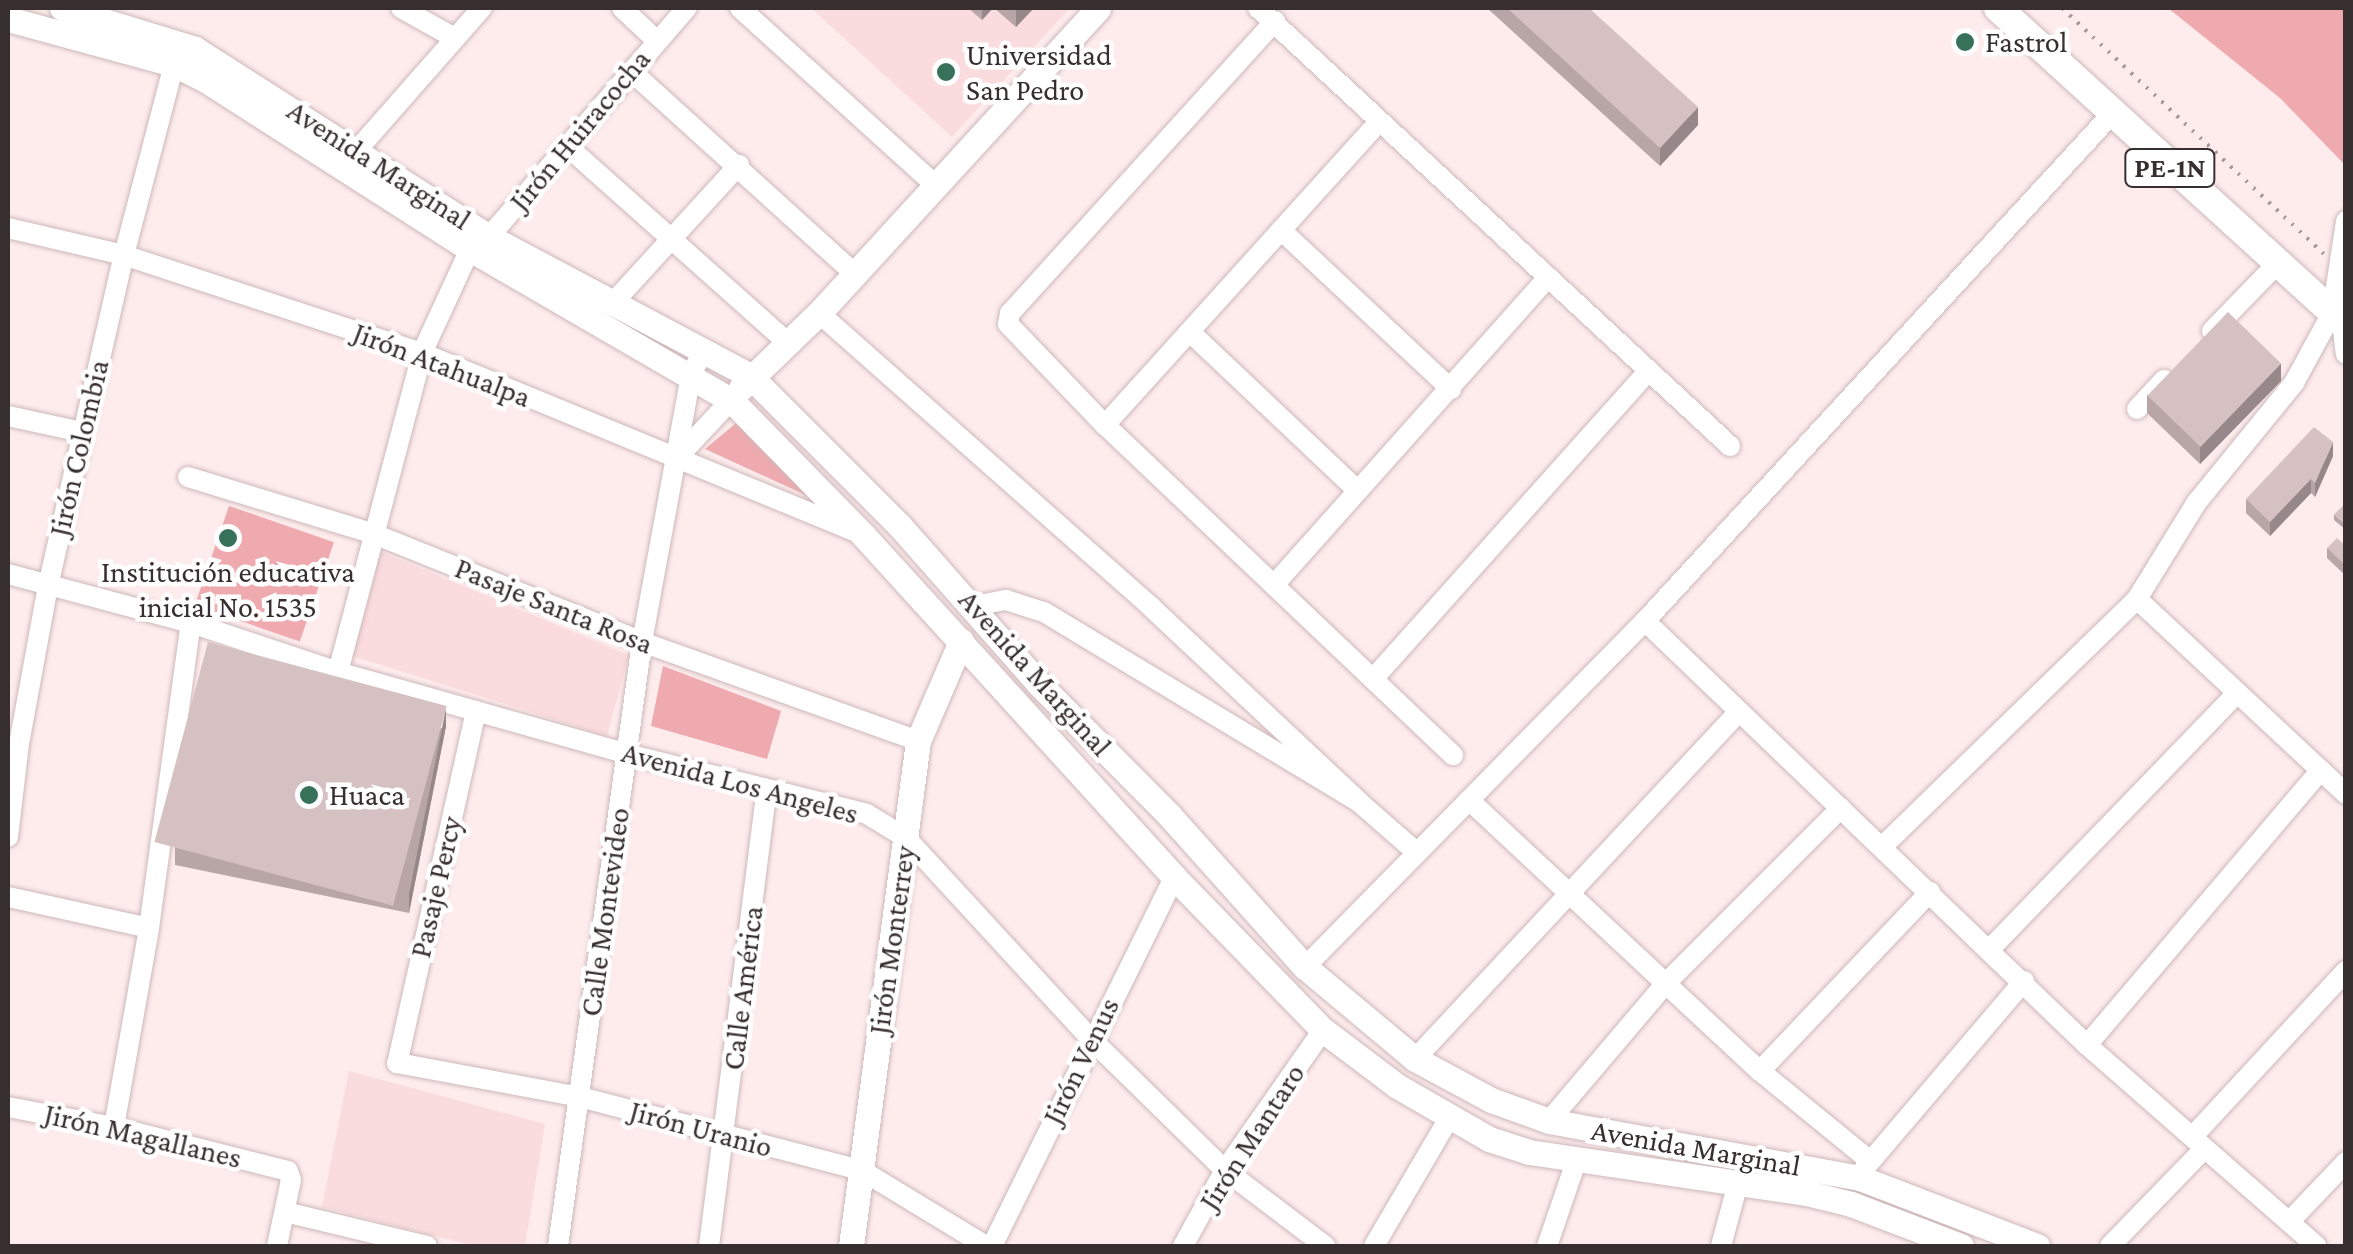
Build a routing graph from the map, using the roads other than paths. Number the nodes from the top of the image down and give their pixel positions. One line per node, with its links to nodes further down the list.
1 (63, 8): 19 (main road, Avenida Marginal)
2 (401, 8): 12 (street)
3 (427, 8): 12 (street)
4 (482, 8): 12 (street)
5 (622, 8): 13 (street)
6 (686, 8): 13 (street, Jirón Huiracocha)
7 (740, 8): 21 (street)
8 (1098, 8): 21 (main road)
9 (1998, 8): 16 (highway, PE-1N)
10 (1266, 14): 17 (street); 47 (street)
11 (8, 19): 14 (main road, Avenida Marginal)
12 (453, 37): 19 (street)
13 (656, 40): 15 (street, Jirón Huiracocha)
14 (174, 64): 26 (main road, Avenida Marginal); 27 (street, Jirón Colombia)
15 (631, 72): 18 (street, Jirón Huiracocha); 20 (street)
16 (2111, 115): 28 (highway, PE-1N); 60 (street)
17 (1378, 122): 24 (street); 30 (street)
18 (568, 146): 25 (street); 26 (street, Jirón Huiracocha)
19 (358, 150): 26 (main road, Avenida Marginal)
20 (739, 165): 25 (street); 29 (street)
21 (935, 185): 29 (main road)
22 (2346, 221): 33 (street)
23 (8, 228): 27 (street, Jirón Atahualpa)
24 (1281, 230): 34 (street); 43 (street)
25 (670, 240): 31 (street); 35 (street)
26 (480, 243): 31 (main road, Avenida Marginal); 37 (street, Jirón Huiracocha); 39 (main road, Avenida Marginal)
27 (124, 255): 37 (street, Jirón Atahualpa); 48 (street, Jirón Colombia)
28 (2277, 264): 33 (highway, PE-1N); 36 (street)
29 (854, 274): 32 (main road)
30 (1548, 276): 41 (street); 43 (street)
31 (611, 305): 39 (main road, Avenida Marginal)
32 (818, 312): 35 (main road); 77 (street)
33 (2340, 320): 38 (street); 58 (street)
34 (1190, 332): 47 (street); 52 (street)
35 (787, 342): 42 (main road)
36 (2201, 343)
37 (422, 353): 50 (street, Jirón Atahualpa); 53 (street, Jirón Huiracocha)
38 (2346, 354)
39 (697, 363): 42 (main road, Avenida Marginal); 44 (main road, Avenida Marginal); 50 (street, Calle Montevideo)
40 (2175, 369): 45 (street)
41 (1647, 373): 49 (street); 65 (street)
42 (750, 376): 44 (main road); 59 (main road, Avenida Marginal)
43 (1450, 389): 52 (street)
44 (731, 400): 50 (street); 54 (main road, Avenida Marginal)
45 (2137, 408)
46 (8, 416): 48 (street)
47 (1105, 425): 56 (street)
48 (82, 432): 57 (street, Jirón Colombia)
49 (1730, 446)
50 (676, 459): 54 (street, Jirón Atahualpa); 63 (street, Calle Montevideo)
51 (188, 477): 53 (street, Pasaje Santa Rosa)
52 (1358, 491): 56 (street)
53 (374, 534): 63 (street, Pasaje Santa Rosa); 64 (street, Jirón Huiracocha)
54 (864, 536): 62 (main road, Avenida Marginal)
55 (8, 574): 57 (street, Avenida Los Angeles)
56 (1274, 585): 65 (street)
57 (48, 586): 61 (street, Avenida Los Angeles); 70 (street, Jirón Colombia)
58 (2137, 599): 66 (street); 81 (street)
59 (974, 606): 77 (street); 89 (main road, Avenida Marginal)
60 (1645, 621): 68 (street); 76 (street)
61 (191, 623): 64 (street, Avenida Los Angeles); 87 (street)
62 (961, 641): 69 (main road, Jirón Monterrey); 83 (main road, Avenida Marginal)
63 (642, 642): 69 (street, Pasaje Santa Rosa); 71 (street, Calle Montevideo)
64 (338, 672): 67 (street, Avenida Los Angeles)
65 (1373, 679): 72 (street)
66 (2237, 693): 73 (street); 88 (street)
67 (476, 711): 71 (street, Avenida Los Angeles); 97 (street, Pasaje Percy)
68 (1738, 712): 78 (street); 85 (street)
69 (918, 741): 80 (main road, Jirón Monterrey)
70 (13, 743): 79 (street, Jirón Colombia)
71 (627, 754): 74 (street, Avenida Los Angeles); 99 (street, Calle Montevideo)
72 (1453, 755)
73 (2320, 770): 75 (street); 95 (street)
74 (767, 788): 80 (street, Avenida Los Angeles); 104 (street, Calle América)
75 (2346, 794)
76 (1468, 800): 82 (street); 85 (street)
77 (1360, 802): 82 (street)
78 (1840, 808): 81 (street); 92 (street)
79 (8, 837)
80 (906, 838): 94 (street, Avenida Los Angeles); 109 (main road, Jirón Monterrey)
81 (1882, 847): 84 (street)
82 (1415, 851): 89 (street)
83 (1174, 878): 93 (main road, Avenida Marginal); 94 (street, Jirón Venus)
84 (1930, 892): 88 (street); 98 (street)
85 (1571, 893): 92 (street); 96 (street)
86 (8, 896): 87 (street)
87 (149, 928): 103 (street)
88 (1990, 949): 91 (street)
89 (1304, 967): 96 (main road, Avenida Marginal)
90 (2346, 971): 105 (street)
91 (2024, 981): 95 (street); 108 (street)
92 (1667, 982): 98 (street); 102 (street)
93 (1323, 1030): 101 (main road, Avenida Marginal); 110 (street, Jirón Mantaro)
94 (1091, 1039): 110 (street, Avenida Los Angeles); 121 (street, Jirón Venus)
95 (2087, 1045): 105 (street)
96 (1415, 1060): 102 (main road, Avenida Marginal)
97 (396, 1064): 99 (street, Jirón Uranio)
98 (1760, 1070): 108 (street)
99 (580, 1097): 104 (street, Jirón Uranio); 118 (street, Calle Montevideo)
100 (8, 1107): 103 (street, Jirón Magallanes)
101 (1448, 1118): 106 (main road, Avenida Marginal); 124 (street)
102 (1549, 1122): 108 (main road, Avenida Marginal)
103 (114, 1127): 113 (street, Jirón Magallanes)
104 (725, 1136): 109 (street, Jirón Uranio); 119 (street, Calle América)
105 (2200, 1142): 114 (street); 128 (street)
106 (1576, 1162): 111 (main road, Avenida Marginal); 125 (street)
107 (2346, 1162): 114 (street)
108 (1864, 1169): 112 (street); 127 (main road, Avenida Marginal)
109 (861, 1170): 120 (main road, Jirón Monterrey); 121 (street, Jirón Uranio)
110 (1224, 1170): 122 (street, Jirón Mantaro); 123 (street, Avenida Los Angeles)
111 (1738, 1183): 112 (main road, Avenida Marginal); 126 (street)
112 (1851, 1204): 115 (main road, Avenida Marginal)
113 (285, 1212): 116 (street); 117 (street)
114 (2289, 1222): 129 (street)
115 (1949, 1244)
116 (277, 1246)
117 (426, 1246)
118 (558, 1246)
119 (710, 1246)
120 (851, 1246)
121 (989, 1246)
122 (1183, 1246)
123 (1325, 1246)
124 (1374, 1246)
125 (1547, 1246)
126 (1722, 1246)
127 (2037, 1246)
128 (2110, 1246)
129 (2316, 1246)

